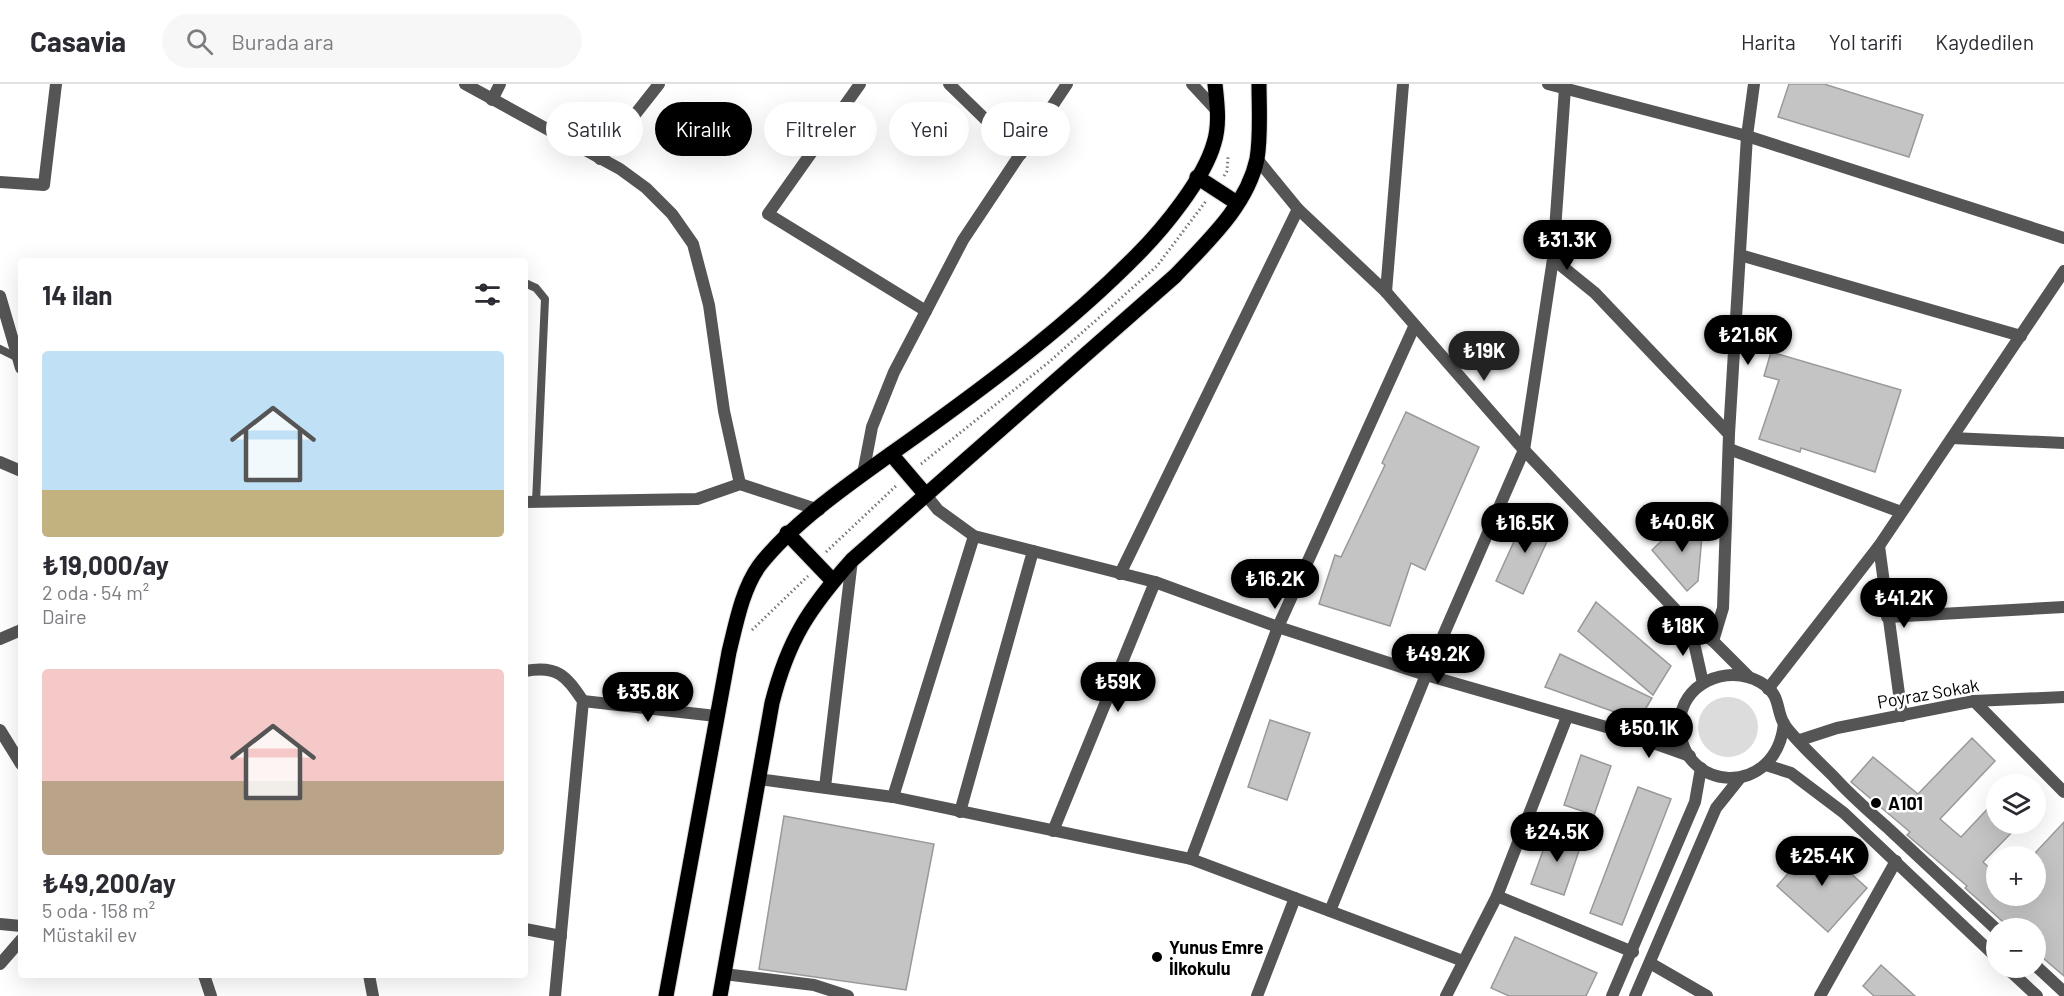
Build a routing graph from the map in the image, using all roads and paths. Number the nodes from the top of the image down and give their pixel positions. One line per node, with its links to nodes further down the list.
1 (56, 84): 24 (street)
2 (465, 84): 15 (street)
3 (500, 84): 15 (street)
4 (659, 84): 21 (street)
5 (860, 84): 34 (street)
6 (949, 84): 18 (street)
7 (1067, 84): 16 (street)
8 (1192, 84): 17 (street)
9 (1215, 84): 17 (main road)
10 (1259, 84): 22 (main road)
11 (1404, 84): 32 (street)
12 (1548, 84): 14 (street)
13 (1754, 84): 19 (street)
14 (1565, 88): 19 (street); 29 (street)
15 (492, 99): 21 (street)
16 (1055, 102)
17 (1217, 111): 23 (main road)
18 (981, 115)
19 (1747, 136): 27 (street); 28 (street)
20 (1020, 156): 34 (street)
21 (600, 159): 49 (street)
22 (1257, 159): 25 (main road); 26 (street)
23 (1197, 177): 25 (main road); 45 (main road)
24 (0, 182)
25 (1237, 203): 50 (main road)
26 (1298, 209): 32 (street); 59 (street)
27 (2064, 238)
28 (1740, 255): 36 (street); 40 (street)
29 (1553, 259): 40 (street); 44 (street)
30 (2064, 272): 36 (street)
31 (528, 284): 51 (lane)
32 (1386, 292): 35 (street)
33 (0, 296): 38 (street)
34 (926, 310): 48 (street)
35 (1414, 327): 44 (street); 65 (street)
36 (2020, 336): 41 (street)
37 (0, 349): 39 (lane)
38 (18, 359)
39 (18, 362)
40 (1729, 434): 43 (street)
41 (1952, 438): 42 (street); 53 (street)
42 (2064, 443)
43 (1729, 449): 53 (street); 68 (street)
44 (1524, 450): 64 (street); 70 (street)
45 (891, 454): 48 (main road); 50 (main road)
46 (0, 462): 47 (street)
47 (18, 470)
48 (863, 474): 52 (main road)
49 (740, 484): 51 (street); 52 (street)
50 (926, 495): 55 (street); 58 (main road)
51 (531, 502)
52 (819, 510): 54 (main road)
53 (1901, 512): 56 (street)
54 (788, 533): 60 (main road); 77 (main road)
55 (974, 536): 57 (street); 93 (street)
56 (1879, 546): 63 (street); 73 (street)
57 (1033, 551): 59 (street); 94 (street)
58 (852, 560): 60 (main road); 91 (street)
59 (1120, 574): 61 (street)
60 (833, 581): 90 (main road)
61 (1155, 582): 65 (street); 95 (street)
62 (2064, 607): 63 (street)
63 (1887, 617): 78 (street)
64 (1690, 625): 68 (street); 72 (street)
65 (1278, 627): 70 (street); 96 (street)
66 (18, 631): 67 (street)
67 (0, 639)
68 (1713, 641): 71 (street)
69 (528, 670): 76 (street)
70 (1426, 675): 79 (street); 100 (street)
71 (1748, 676): 72 (street); 73 (street)
72 (1703, 682): 80 (street)
73 (1768, 689): 81 (street)
74 (2064, 697): 75 (street, Poyraz Sokak)
75 (1974, 700): 78 (street, Poyraz Sokak); 92 (street)
76 (583, 701): 77 (street); 105 (street)
77 (716, 716): 121 (main road)
78 (1902, 716): 84 (street, Poyraz Sokak)
79 (1567, 717): 83 (street); 98 (street)
80 (1681, 717): 83 (street); 85 (street)
81 (1784, 723): 84 (street); 87 (street)
82 (0, 730): 86 (street)
83 (1620, 731): 85 (street)
84 (1800, 740): 101 (street)
85 (1690, 756): 88 (street)
86 (18, 759)
87 (1766, 765): 89 (street); 97 (street)
88 (1701, 768): 89 (street); 108 (street)
89 (1740, 778): 110 (street)
90 (758, 779): 91 (street); 112 (main road)
91 (825, 787): 93 (street)
92 (2064, 792)
93 (893, 797): 94 (street)
94 (960, 812): 95 (street)
95 (1053, 831): 96 (street)
96 (1191, 859): 99 (street)
97 (1896, 861): 107 (street); 129 (street)
98 (1497, 896): 108 (street); 109 (street)
99 (1295, 898): 100 (street); 124 (street)
100 (1330, 911): 109 (street)
101 (1986, 920)
102 (0, 924): 103 (street)
103 (18, 926)
104 (528, 930): 105 (street)
105 (561, 936): 120 (street)
106 (18, 943): 111 (street)
107 (1986, 947)
108 (1633, 952): 126 (street)
109 (1463, 961): 125 (street)
110 (1650, 963): 127 (street); 128 (street)
111 (0, 964)
112 (724, 974): 122 (main road); 123 (street)
113 (2046, 975): 117 (street)
114 (209, 978): 118 (street)
115 (370, 978): 119 (street)
116 (2018, 978): 130 (street)
117 (2064, 992)
118 (211, 996)
119 (373, 996)
120 (555, 996)
121 (666, 996)
122 (720, 996)
123 (848, 996)
124 (1257, 996)
125 (1446, 996)
126 (1612, 996)
127 (1635, 996)
128 (1707, 996)
129 (1820, 996)
130 (2037, 996)

